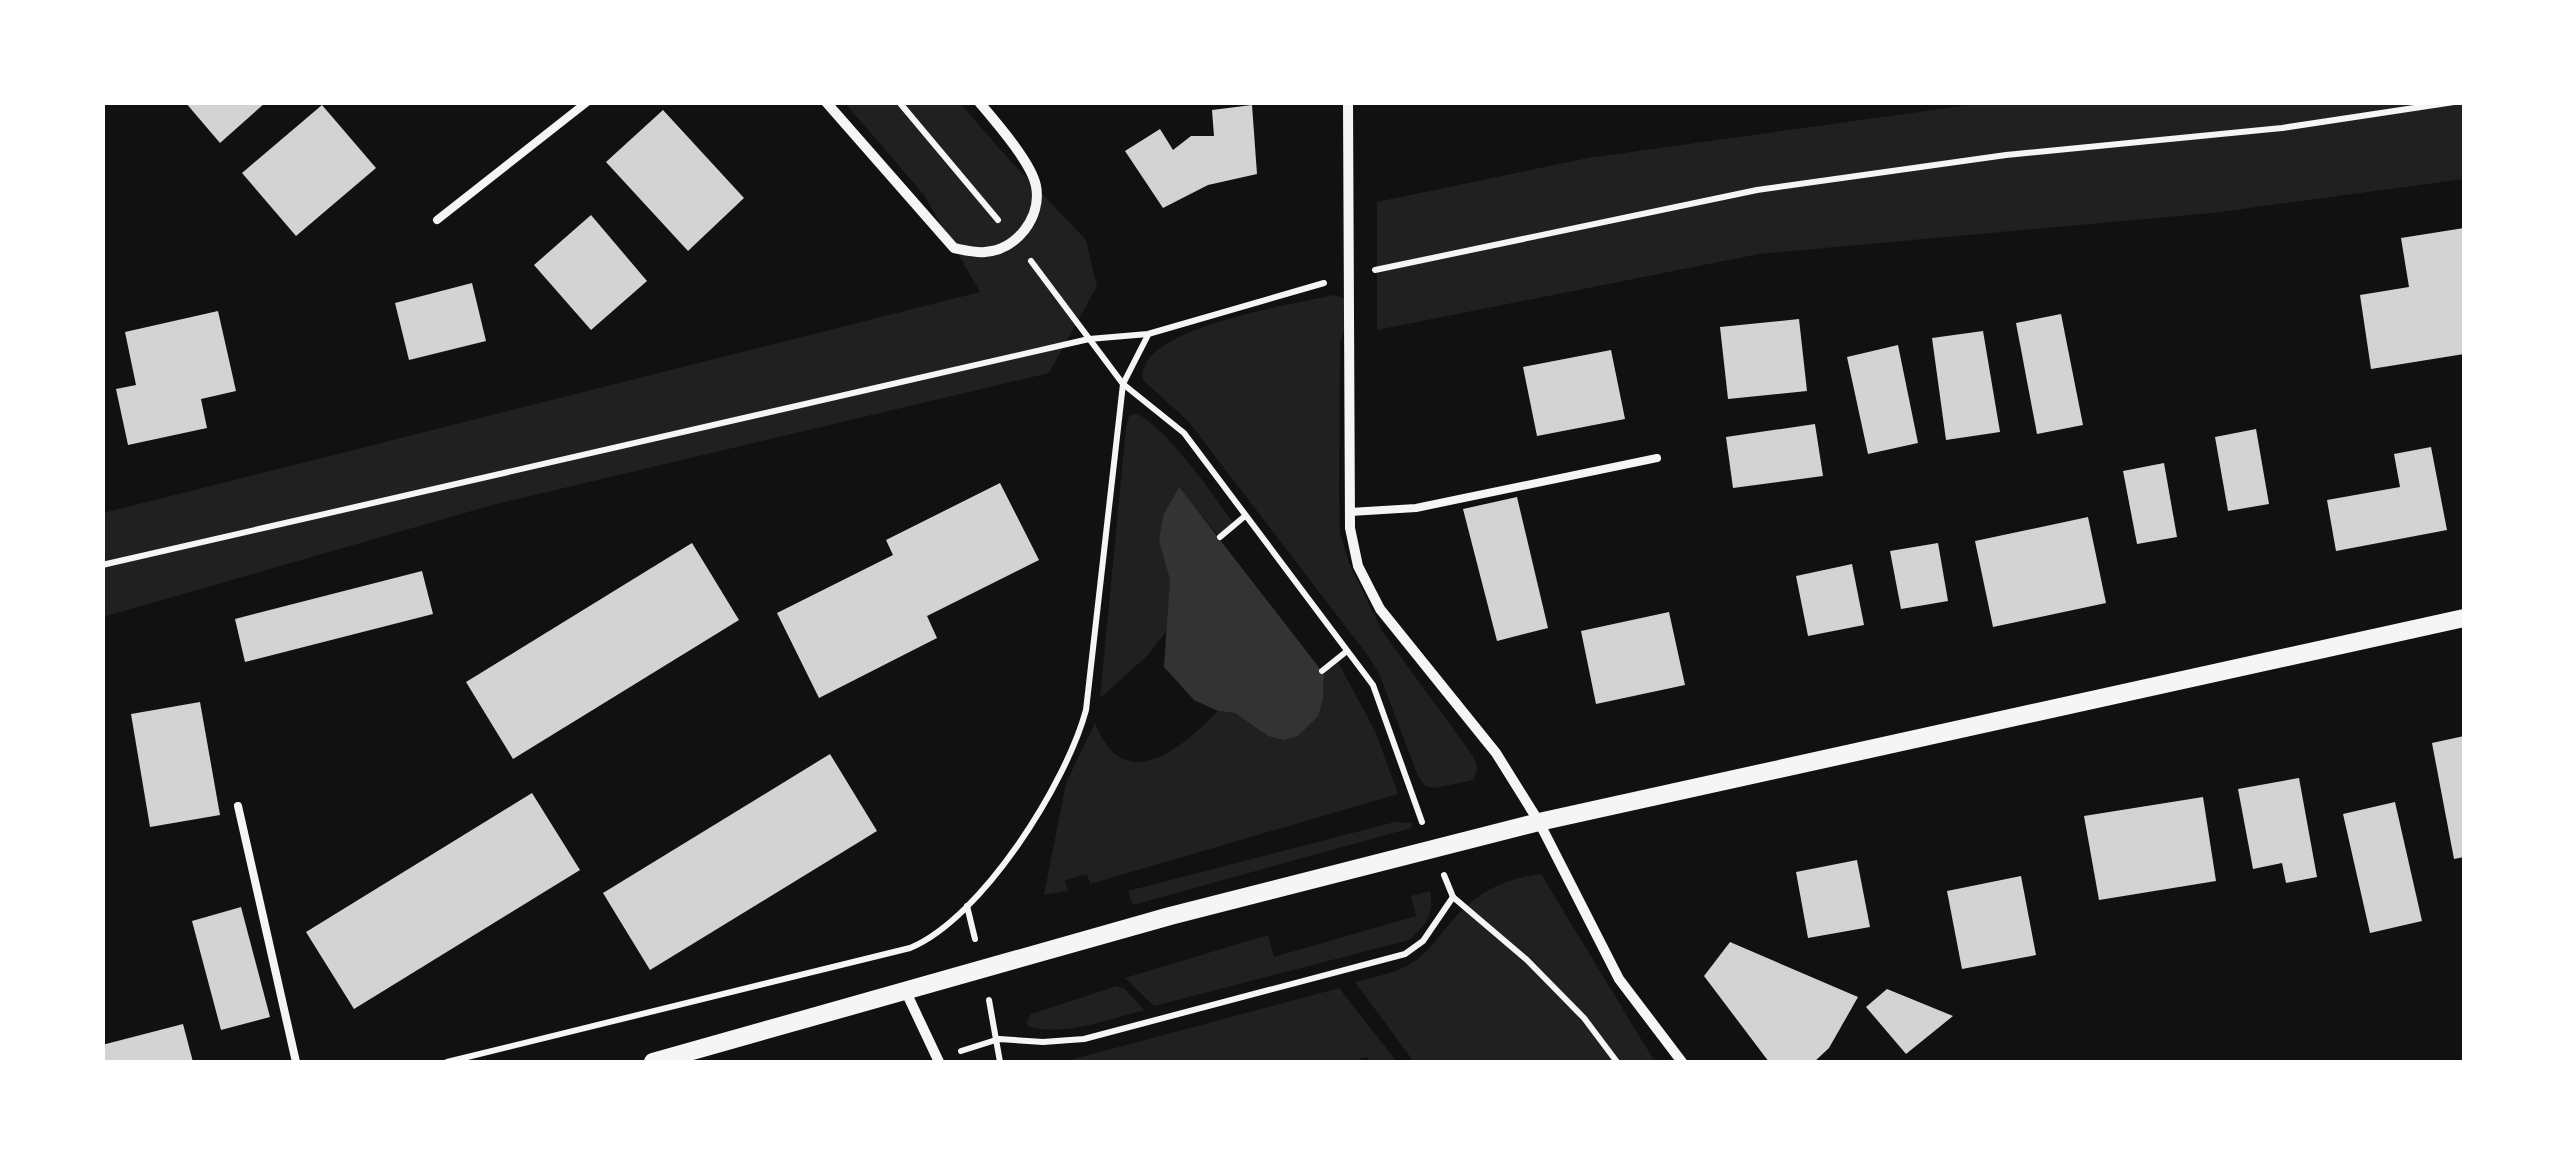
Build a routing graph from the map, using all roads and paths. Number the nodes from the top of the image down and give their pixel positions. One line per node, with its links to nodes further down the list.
1 (587, 102): 7 (lane)
2 (826, 102): 8 (street)
3 (899, 102): 8 (path)
4 (979, 102): 8 (street)
5 (1348, 102): 9 (street)
6 (2454, 102): 9 (path)
7 (437, 220)
8 (1018, 242): 11 (path)
9 (1348, 276): 10 (path); 14 (street)
10 (1148, 334): 11 (path); 12 (path)
11 (1090, 339): 12 (path); 17 (path)
12 (1122, 384): 15 (path); 27 (path)
13 (1657, 458): 14 (lane)
14 (1350, 512): 22 (street)
15 (1245, 516): 16 (path); 19 (path)
16 (1220, 538)
17 (102, 565)
18 (2464, 618): 22 (street)
19 (1347, 650): 20 (path); 23 (path)
20 (1322, 671)
21 (238, 806): 26 (lane)
22 (1538, 822): 23 (street); 32 (street)
23 (1432, 850): 24 (path); 25 (street)
24 (1453, 896): 30 (path); 31 (path)
25 (906, 992): 28 (street); 29 (street)
26 (296, 1062)
27 (447, 1062)
28 (652, 1062)
29 (939, 1062)
30 (1000, 1062)
31 (1617, 1062)
32 (1682, 1062)

